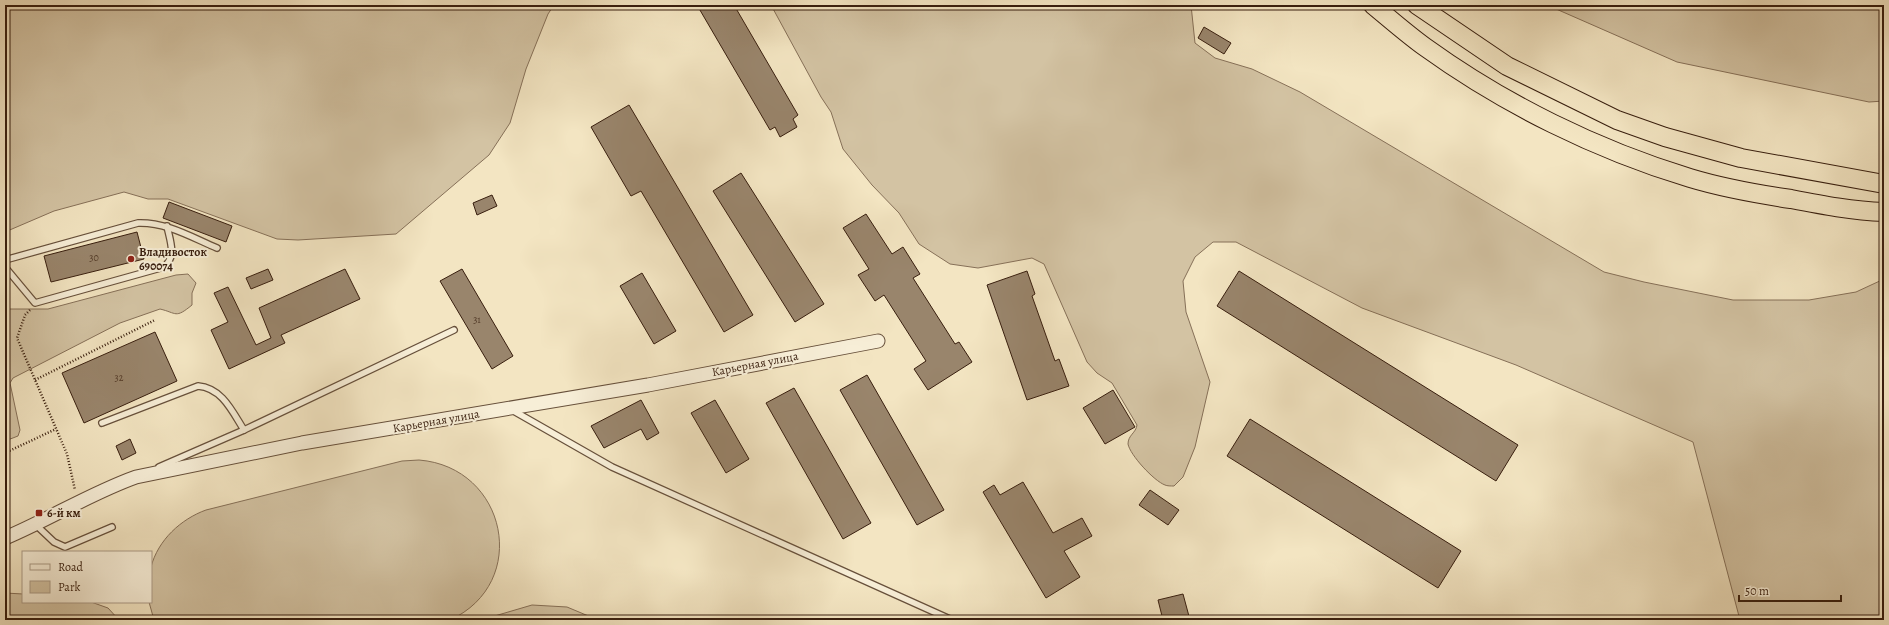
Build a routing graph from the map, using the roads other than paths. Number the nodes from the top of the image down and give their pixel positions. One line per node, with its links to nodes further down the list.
1 (1373, 5): 4 (highway)
2 (1417, 5): 3 (highway)
3 (1884, 184)
4 (1884, 212)
5 (167, 226): 6 (lane); 7 (lane); 8 (lane)
6 (217, 248)
7 (5, 260)
8 (5, 267)
9 (454, 330): 13 (lane)
10 (878, 341): 11 (street, Карьерная улица)
11 (510, 409): 14 (street, Карьерная улица); 18 (lane)
12 (102, 423): 13 (lane)
13 (244, 430): 14 (lane)
14 (136, 477): 15 (street, Карьерная улица)
15 (36, 524): 16 (lane); 17 (street, Карьерная улица)
16 (112, 527)
17 (5, 538)
18 (952, 620)

